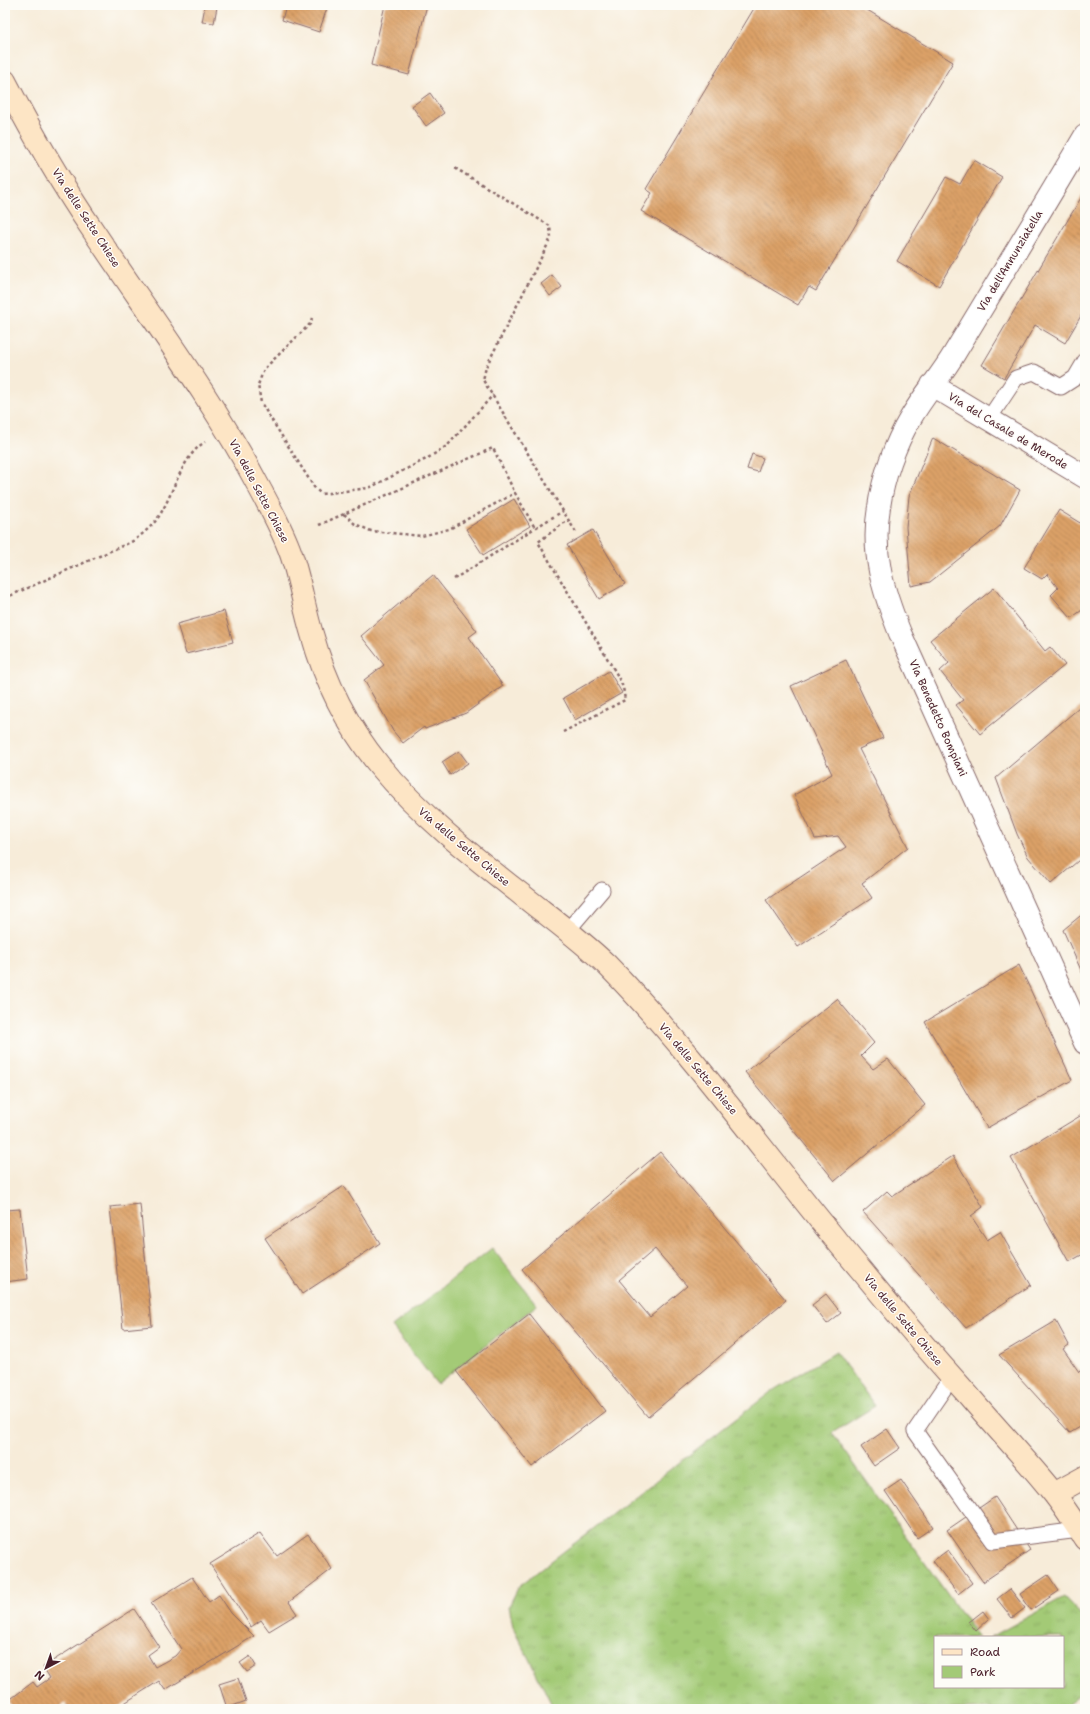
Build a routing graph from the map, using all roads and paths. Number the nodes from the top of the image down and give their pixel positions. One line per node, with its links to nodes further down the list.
1 (5, 81): 22 (main road, Via delle Sette Chiese)
2 (1085, 136): 6 (street, Via dell'Annunziatella)
3 (455, 168): 7 (path)
4 (312, 318): 7 (path)
5 (1085, 361): 8 (lane)
6 (932, 385): 8 (street, Via del Casale de Merode); 23 (street, Via Benedetto Bompiani)
7 (493, 395): 12 (path)
8 (988, 420): 10 (street, Via del Casale de Merode)
9 (198, 446): 19 (path)
10 (1085, 478)
11 (515, 493): 13 (path); 13 (path); 16 (path)
12 (563, 510): 14 (path); 16 (path)
13 (344, 514): 15 (path)
14 (568, 520): 17 (path); 20 (path)
15 (319, 525)
16 (535, 528): 18 (path)
17 (577, 534)
18 (454, 579)
19 (5, 598)
20 (562, 732)
21 (602, 890): 22 (lane)
22 (568, 930): 25 (main road, Via delle Sette Chiese)
23 (1079, 1013): 24 (street, Via Benedetto Bompiani)
24 (1085, 1043)
25 (952, 1377): 27 (main road, Via delle Sette Chiese); 28 (lane)
26 (1085, 1477): 27 (main road)
27 (1054, 1494): 28 (main road, Via delle Sette Chiese)
28 (1082, 1535)

